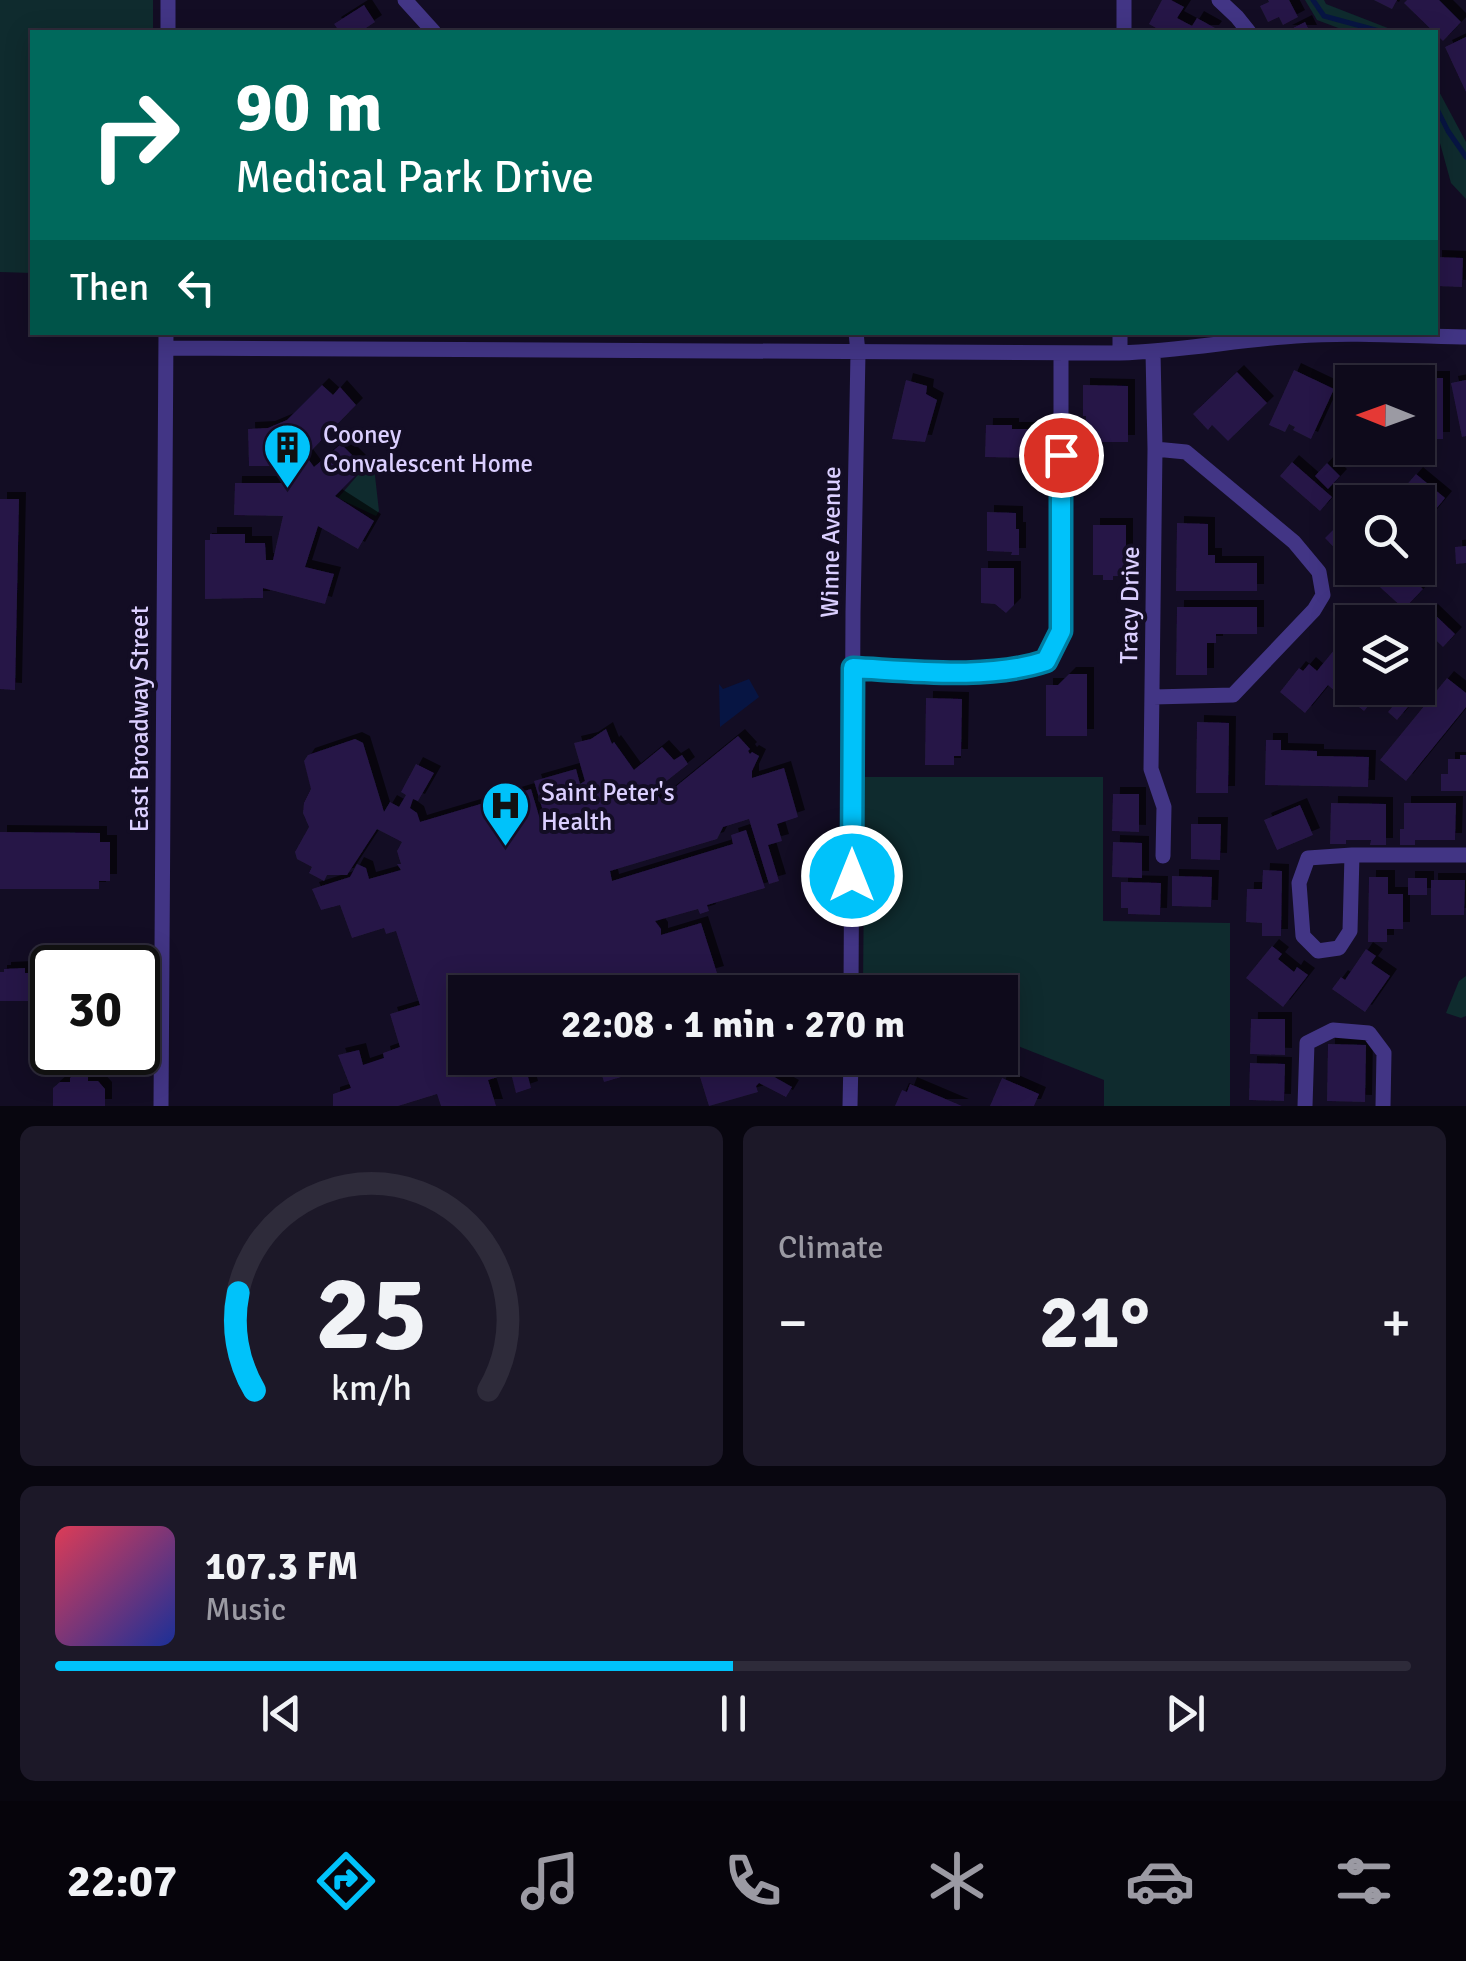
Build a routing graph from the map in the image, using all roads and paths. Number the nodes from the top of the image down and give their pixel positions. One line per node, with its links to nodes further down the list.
1 (168, 0): 5 (street)
2 (405, 0): 6 (street)
3 (1124, 0): 7 (street)
4 (1218, 0): 8 (street)
5 (168, 30)
6 (432, 30)
7 (1124, 30)
8 (1247, 30)
9 (856, 335): 14 (street, Winne Avenue)
10 (1120, 335): 16 (street)
11 (1466, 337): 13 (street)
12 (166, 340): 14 (street); 25 (street, East Broadway Street)
13 (1153, 352): 16 (street); 17 (street, Tracy Drive)
14 (858, 353): 15 (street); 18 (street, Winne Avenue)
15 (1060, 353): 16 (street); 18 (street)
16 (1120, 354)
17 (1155, 448): 19 (street, Tracy Drive); 19 (street)
18 (853, 668): 23 (street, Winne Avenue)
19 (1153, 697): 22 (street, Tracy Drive)
20 (1352, 855): 20 (street); 21 (street)
21 (1466, 855)
22 (1163, 856)
23 (851, 975)
24 (851, 1075): 26 (street)
25 (162, 1106)
26 (850, 1106)
27 (1306, 1106): 28 (street)
28 (1383, 1106)

